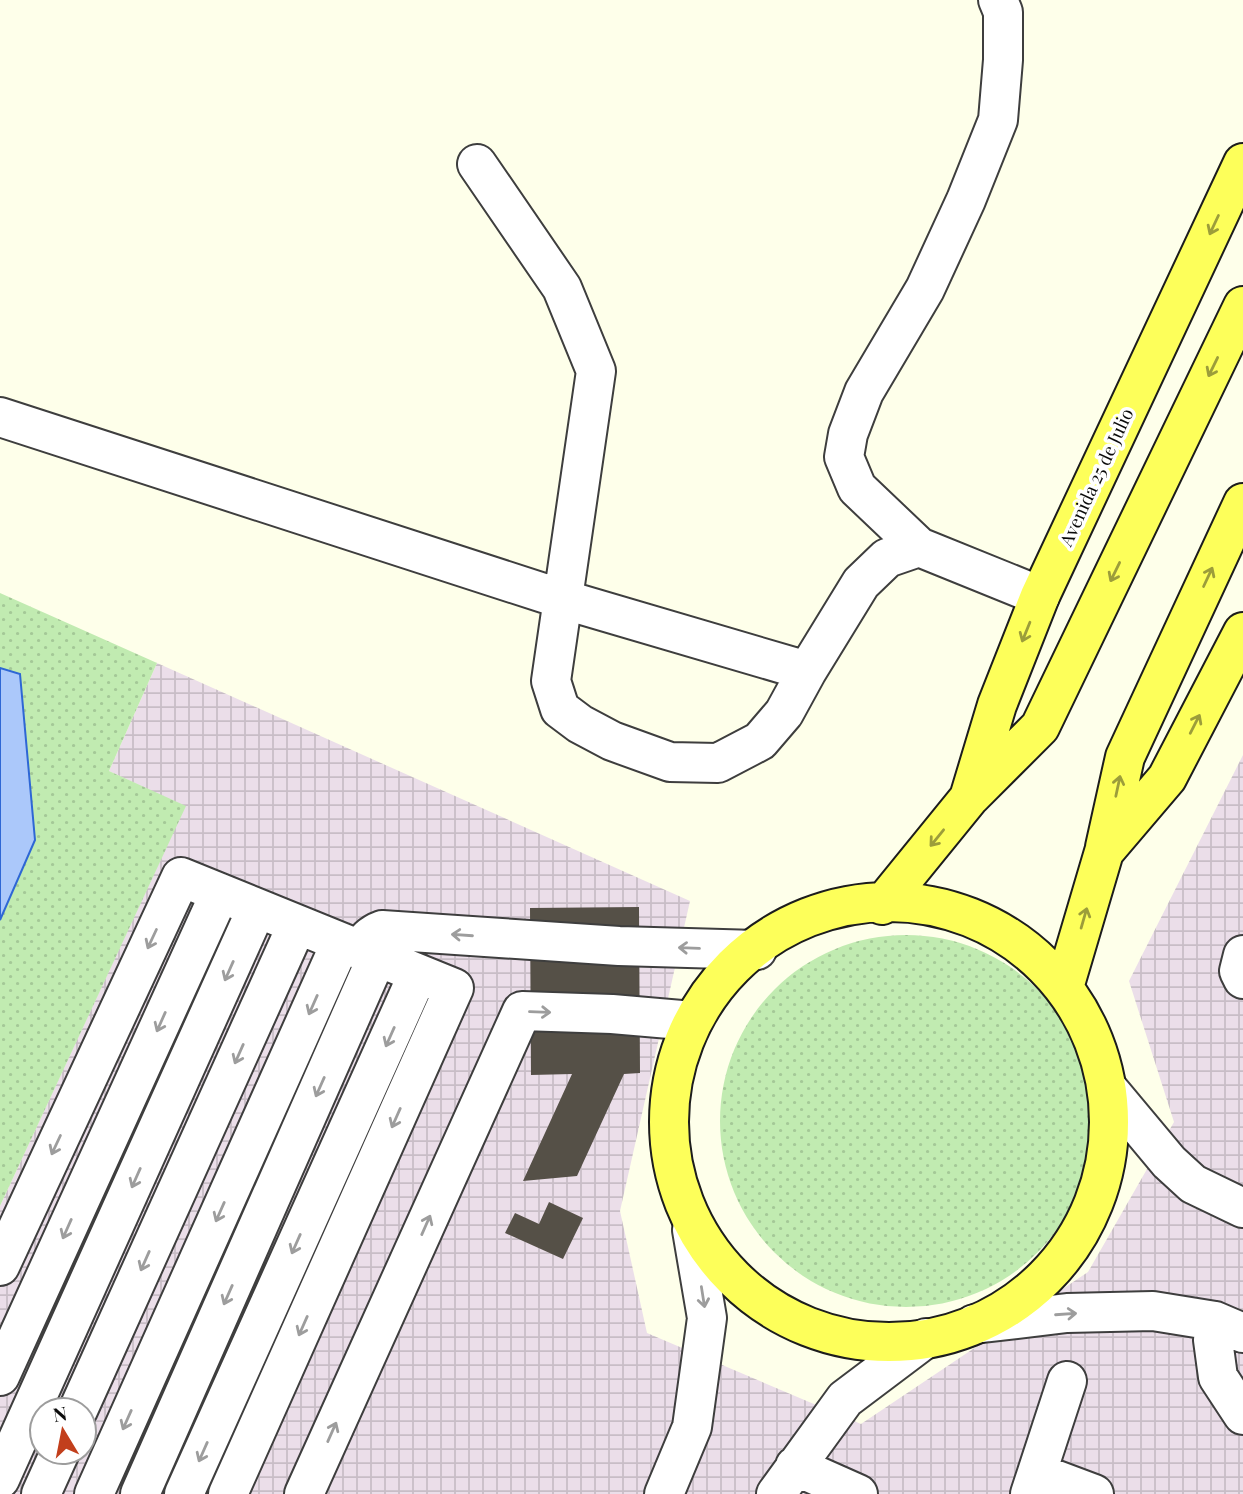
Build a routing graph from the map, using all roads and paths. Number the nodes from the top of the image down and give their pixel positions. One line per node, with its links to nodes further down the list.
1 (998, 0): 7 (lane)
2 (1243, 163): 8 (main road, Avenida 25 de Julio, one-way to 8)
3 (477, 164): 9 (lane)
4 (1243, 306): 12 (main road, Avenida 25 de Julio, one-way to 12)
5 (0, 417): 9 (lane)
6 (1243, 503): 13 (main road, one-way to 6)
7 (919, 547): 8 (lane); 11 (lane)
8 (1040, 596): 12 (main road, Avenida 25 de Julio, one-way to 12)
9 (562, 599): 11 (lane); 11 (lane)
10 (1243, 632): 13 (main road, one-way to 10)
11 (807, 671)
12 (969, 798): 15 (main road, Avenida 25 de Julio, one-way to 15)
13 (1104, 852): 23 (main road, one-way to 13)
14 (220, 893): 16 (lane); 28 (lane, one-way to 28); 32 (lane, one-way to 32)
15 (882, 905): 19 (main road); 23 (main road)
16 (257, 908): 17 (lane); 37 (lane, one-way to 37)
17 (297, 925): 18 (lane); 34 (lane, one-way to 34)
18 (360, 950): 19 (lane, one-way to 18); 21 (lane); 41 (lane, one-way to 41); 42 (lane, one-way to 42)
19 (757, 950): 24 (main road)
20 (1243, 956): 22 (lane)
21 (418, 974): 43 (lane, one-way to 43); 44 (lane, one-way to 44)
22 (1243, 979)
23 (1065, 984): 25 (main road)
24 (694, 1021): 27 (main road); 45 (lane, one-way to 24)
25 (1108, 1088): 26 (lane); 29 (main road)
26 (1243, 1208)
27 (692, 1230): 31 (main road); 46 (lane, one-way to 46)
28 (0, 1266)
29 (974, 1324): 30 (lane, one-way to 30); 31 (main road)
30 (1229, 1327): 35 (lane)
31 (926, 1338): 38 (lane)
32 (0, 1376)
33 (1067, 1381): 39 (lane)
34 (85, 1396)
35 (1243, 1415)
36 (54, 1466): 40 (lane)
37 (0, 1479)
38 (786, 1480): 47 (lane)
39 (1034, 1483): 48 (lane)
40 (41, 1494)
41 (94, 1494)
42 (140, 1494)
43 (184, 1494)
44 (228, 1494)
45 (303, 1494)
46 (664, 1494)
47 (858, 1494)
48 (1094, 1494)

